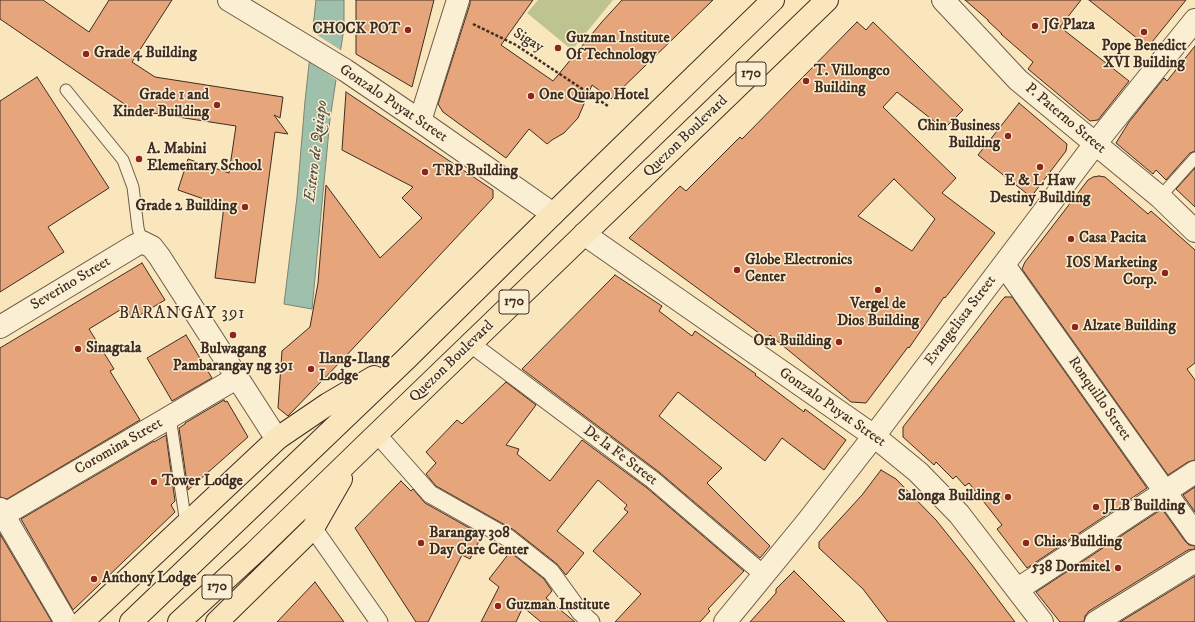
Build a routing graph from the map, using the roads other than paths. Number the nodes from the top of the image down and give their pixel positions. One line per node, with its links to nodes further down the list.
1 (229, 0): 8 (street, Gonzalo Puyat Street)
2 (773, 0): 12 (main road, 170)
3 (827, 0): 14 (main road, Quezon Boulevard / 170)
4 (943, 0): 9 (street, P. Paterno Street)
5 (456, 7): 8 (street)
6 (1195, 20): 9 (street, Evangelista Street)
7 (66, 90): 15 (lane)
8 (420, 121): 12 (street, Gonzalo Puyat Street)
9 (1095, 144): 11 (street, P. Paterno Street); 16 (street, Evangelista Street)
10 (1195, 158): 11 (lane)
11 (1160, 197): 13 (street, P. Paterno Street)
12 (553, 214): 19 (main road, 170)
13 (1195, 230)
14 (584, 234): 18 (main road, Quezon Boulevard / 170); 23 (street, Gonzalo Puyat Street)
15 (142, 242): 17 (street, Severino Street); 20 (street)
16 (1004, 265): 23 (street, Evangelista Street); 27 (street, Ronquillo Street)
17 (0, 327)
18 (471, 344): 22 (main road, Quezon Boulevard / 170); 33 (street, De la Fe Street)
19 (406, 358): 24 (main road); 37 (main road, 170)
20 (238, 378): 21 (street, Coromina Street); 24 (street)
21 (170, 417): 28 (street, Coromina Street); 29 (lane)
22 (377, 434): 25 (main road, Quezon Boulevard / 170); 41 (street)
23 (874, 436): 33 (street, Evangelista Street); 34 (street, Gonzalo Puyat Street)
24 (278, 438): 29 (main road)
25 (354, 456): 30 (main road); 38 (main road, Quezon Boulevard / 170)
26 (1195, 472): 27 (street)
27 (1165, 492): 31 (street, Ronquillo Street); 34 (street)
28 (1, 514): 35 (street)
29 (186, 524): 36 (main road)
30 (313, 528): 39 (main road); 40 (street)
31 (1195, 534)
32 (1195, 561): 44 (street)
33 (764, 574): 42 (street, Evangelista Street)
34 (1018, 589): 43 (street, Gonzalo Puyat Street)
35 (66, 622)
36 (82, 622)
37 (131, 622)
38 (179, 622)
39 (217, 622)
40 (379, 622)
41 (592, 622)
42 (726, 622)
43 (1042, 622)
44 (1096, 622)

